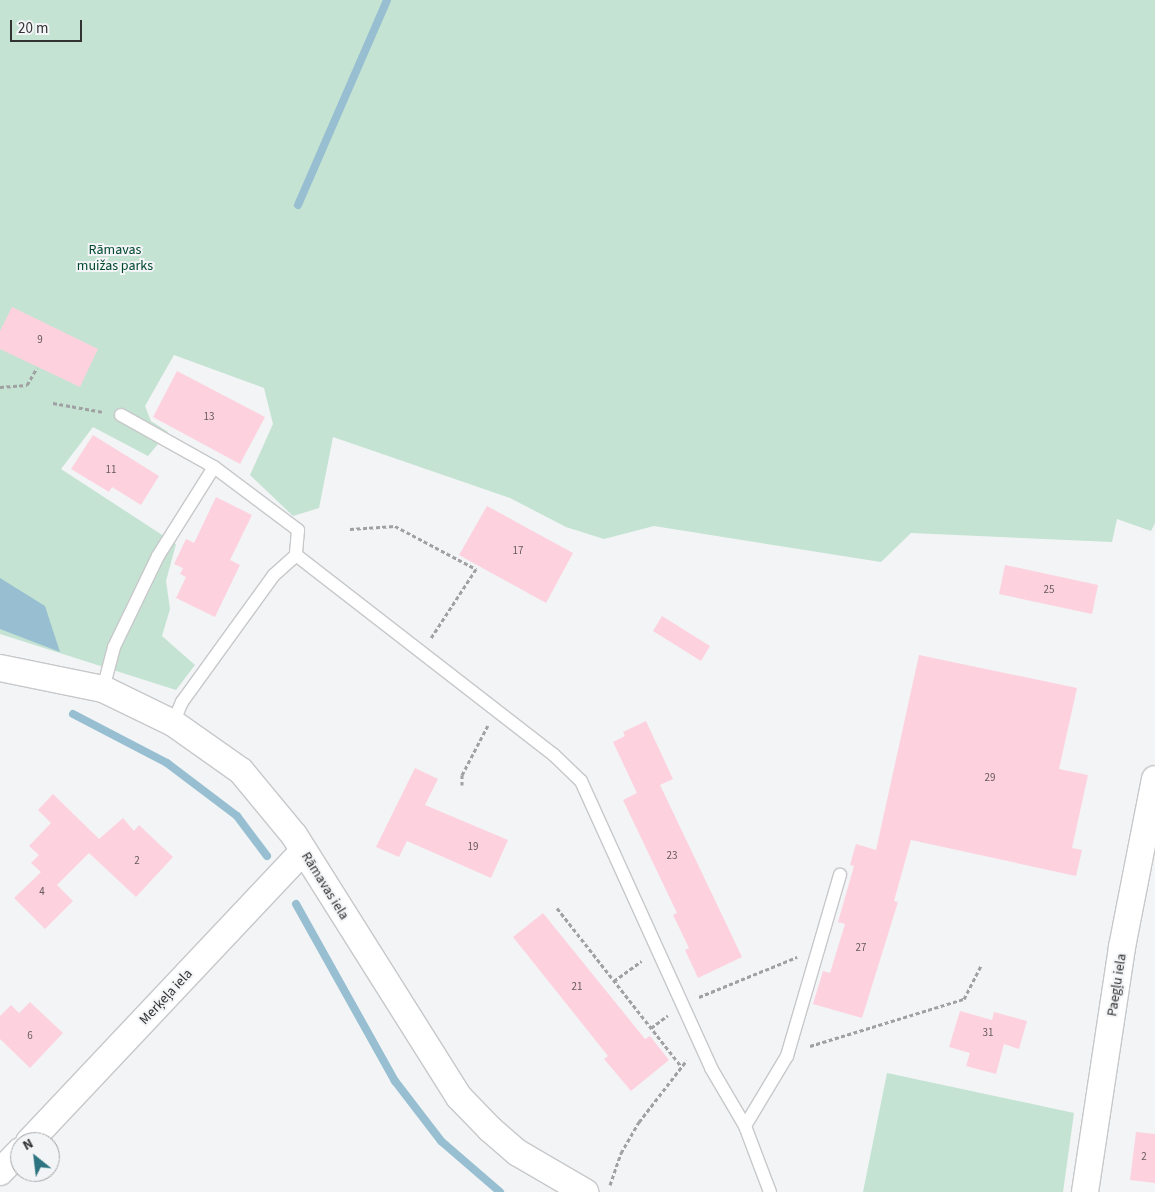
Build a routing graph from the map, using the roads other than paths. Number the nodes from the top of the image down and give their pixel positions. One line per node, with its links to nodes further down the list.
1 (121, 415): 2 (lane)
2 (214, 467): 3 (lane); 5 (lane)
3 (296, 555): 6 (lane); 10 (lane)
4 (0, 668): 5 (street, Rāmavas iela)
5 (103, 689): 6 (street, Rāmavas iela)
6 (173, 722): 8 (street, Rāmavas iela)
7 (1155, 778): 16 (street, Paegļu iela)
8 (303, 851): 11 (street, Merķeļa iela); 14 (street, Rāmavas iela)
9 (840, 875): 10 (lane)
10 (745, 1126): 15 (lane)
11 (38, 1132)
12 (10, 1162): 13 (street)
13 (0, 1172)
14 (584, 1192)
15 (770, 1192)
16 (1085, 1192)

